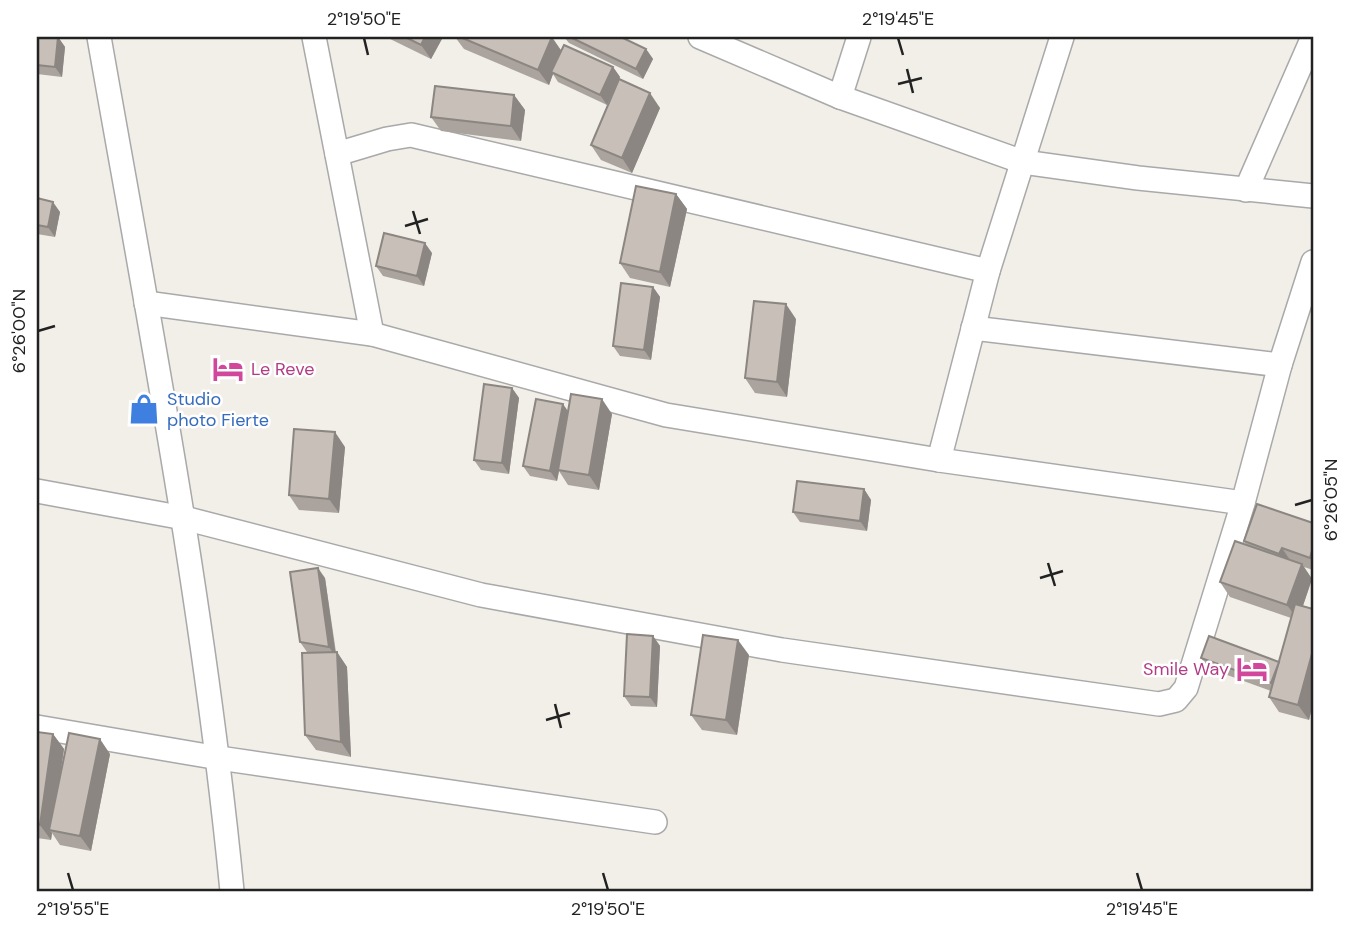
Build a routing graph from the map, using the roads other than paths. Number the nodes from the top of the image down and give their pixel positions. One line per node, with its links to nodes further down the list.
1 (99, 37): 14 (street)
2 (314, 37): 8 (street)
3 (700, 37): 7 (street)
4 (859, 37): 7 (street)
5 (1062, 37): 9 (street)
6 (1313, 37): 10 (street)
7 (840, 97): 9 (street)
8 (337, 154): 13 (street); 16 (street)
9 (1023, 162): 10 (street); 13 (street)
10 (1246, 190): 11 (street)
11 (1313, 196)
12 (1313, 262): 17 (street)
13 (988, 271): 15 (street)
14 (146, 303): 16 (street); 21 (street)
15 (973, 328): 17 (street); 18 (street)
16 (372, 334): 18 (street)
17 (1280, 365): 20 (street)
18 (939, 460): 20 (street)
19 (37, 491): 21 (street)
20 (1243, 503): 21 (street)
21 (184, 518): 23 (street)
22 (37, 727): 23 (street)
23 (219, 758): 24 (street); 25 (street)
24 (656, 822)
25 (232, 891)

